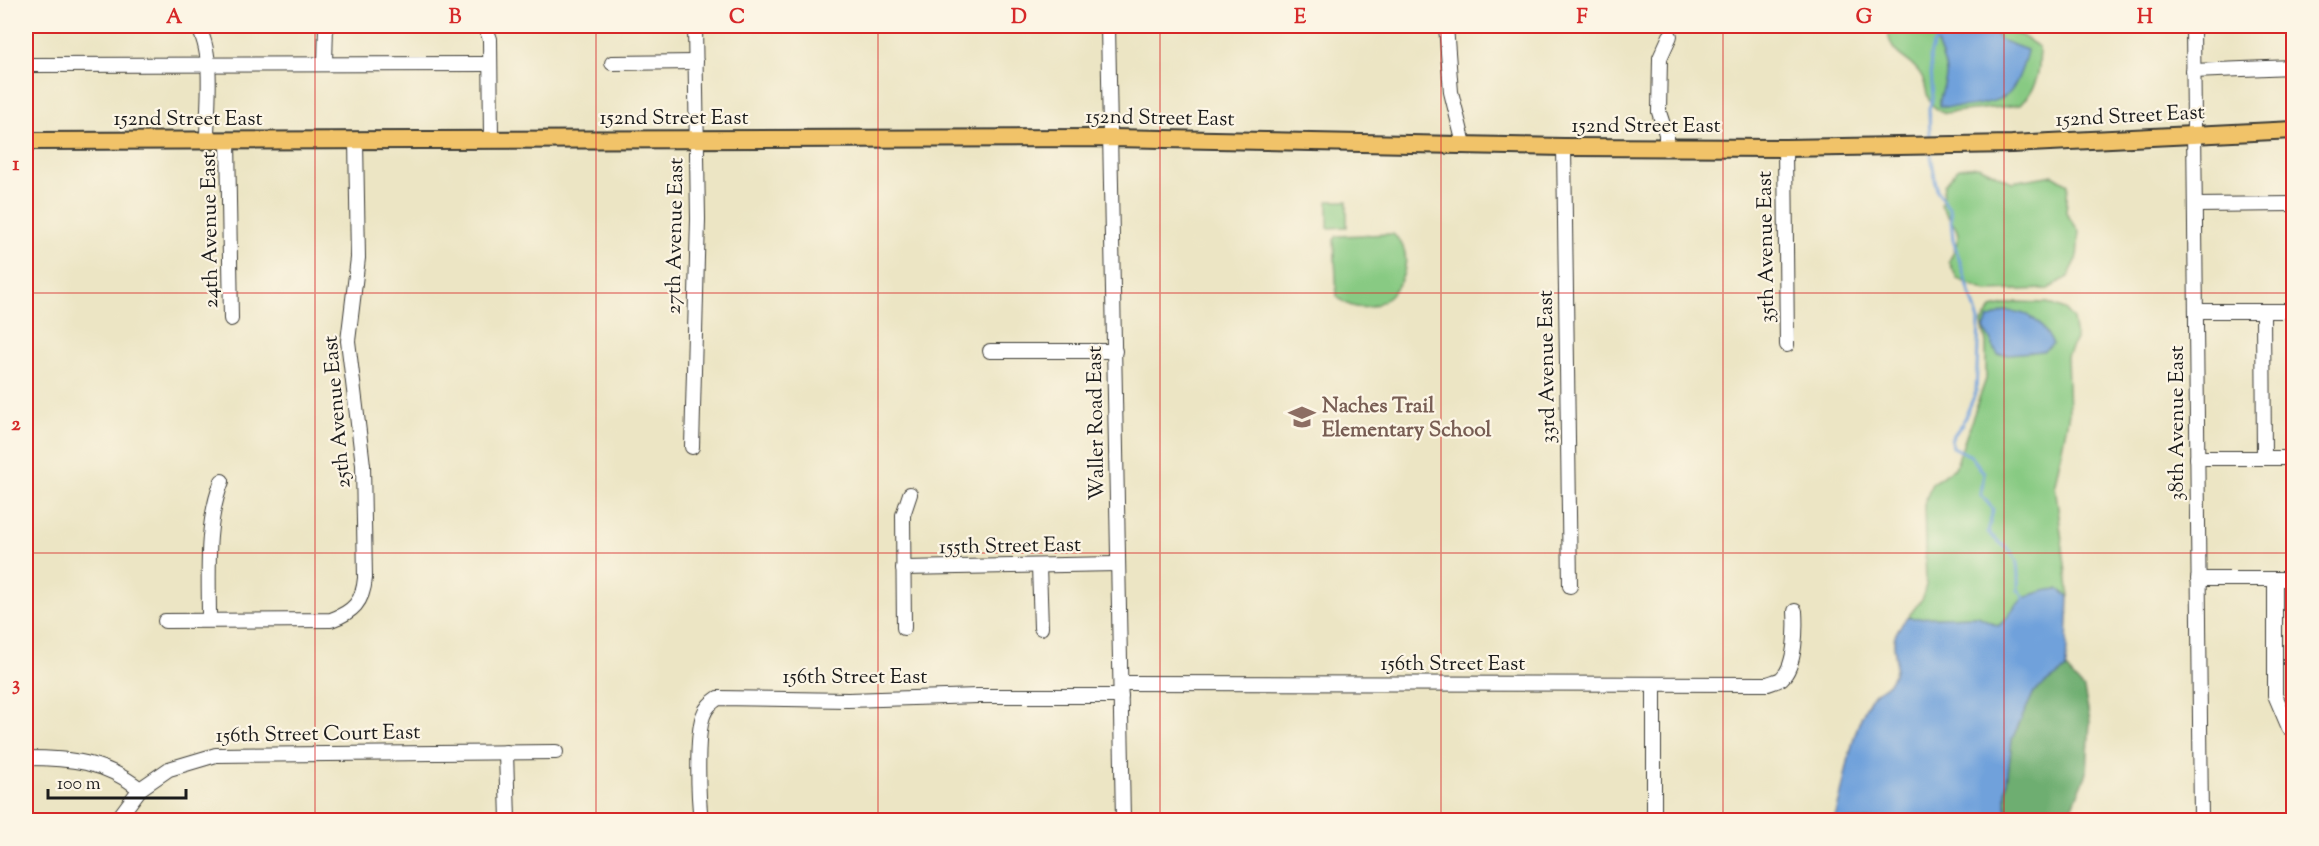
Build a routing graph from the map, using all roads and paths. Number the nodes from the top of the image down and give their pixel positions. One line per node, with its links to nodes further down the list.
1 (197, 26): 12 (street, 24th Avenue East)
2 (327, 26): 10 (street)
3 (486, 26): 13 (street)
4 (695, 26): 9 (street, 27th Avenue East)
5 (1108, 26): 19 (street, Waller Road East)
6 (1446, 26): 26 (street)
7 (2193, 26): 16 (street, 38th Avenue East)
8 (1670, 36): 29 (street)
9 (696, 62): 11 (street); 20 (street, 27th Avenue East)
10 (326, 63): 12 (street); 13 (street)
11 (612, 63)
12 (207, 64): 14 (street); 21 (street, 24th Avenue East)
13 (489, 64): 24 (street)
14 (26, 65)
15 (2292, 67): 16 (street)
16 (2193, 71): 18 (street, 38th Avenue East)
17 (2294, 130): 18 (main road, 152nd Street East)
18 (2193, 135): 28 (main road, 152nd Street East); 31 (street, 38th Avenue East)
19 (1112, 138): 20 (main road, 152nd Street East); 26 (main road, 152nd Street East); 38 (street, Waller Road East)
20 (697, 139): 24 (main road, 152nd Street East); 39 (street, 27th Avenue East)
21 (207, 140): 22 (main road, 152nd Street East); 25 (main road, 152nd Street East)
22 (228, 140): 23 (main road, 152nd Street East); 35 (street, 24th Avenue East)
23 (357, 140): 24 (main road, 152nd Street East); 53 (street, 25th Avenue East)
24 (490, 140)
25 (26, 141)
26 (1464, 144): 27 (main road, 152nd Street East)
27 (1564, 147): 29 (main road, 152nd Street East); 51 (street, 33rd Avenue East)
28 (1785, 148): 29 (main road, 152nd Street East); 36 (street, 35th Avenue East)
29 (1666, 149)
30 (2294, 204): 31 (street)
31 (2195, 205): 32 (street, 38th Avenue East)
32 (2196, 311): 33 (street); 40 (street, 38th Avenue East)
33 (2263, 311): 34 (street); 41 (street)
34 (2294, 311)
35 (231, 319)
36 (1787, 345)
37 (990, 351): 38 (street)
38 (1115, 351): 45 (street, Waller Road East)
39 (692, 447)
40 (2197, 458): 41 (street); 48 (street, 38th Avenue East)
41 (2264, 458): 42 (street)
42 (2294, 458)
43 (222, 482): 53 (street)
44 (910, 494): 47 (street)
45 (1119, 564): 46 (street, 155th Street East); 58 (street, Waller Road East)
46 (1039, 566): 47 (street, 155th Street East); 56 (street)
47 (903, 568): 55 (street)
48 (2198, 579): 49 (street); 69 (street, 38th Avenue East)
49 (2275, 579): 50 (street); 59 (street)
50 (2294, 579)
51 (1570, 586)
52 (1795, 610): 57 (street, 156th Street East)
53 (209, 619): 54 (street)
54 (165, 621)
55 (904, 628)
56 (1041, 628)
57 (1654, 684): 58 (street, 156th Street East); 68 (street)
58 (1121, 689): 66 (street, 156th Street East); 67 (street, Waller Road East)
59 (2289, 728)
60 (506, 752): 61 (street, 156th Street Court East); 63 (street, 156th Street Court East); 65 (street)
61 (556, 752)
62 (26, 758): 63 (street)
63 (140, 789): 64 (street, 156th Street Court East)
64 (117, 820)
65 (508, 820)
66 (701, 820)
67 (1123, 820)
68 (1654, 820)
69 (2201, 820)

